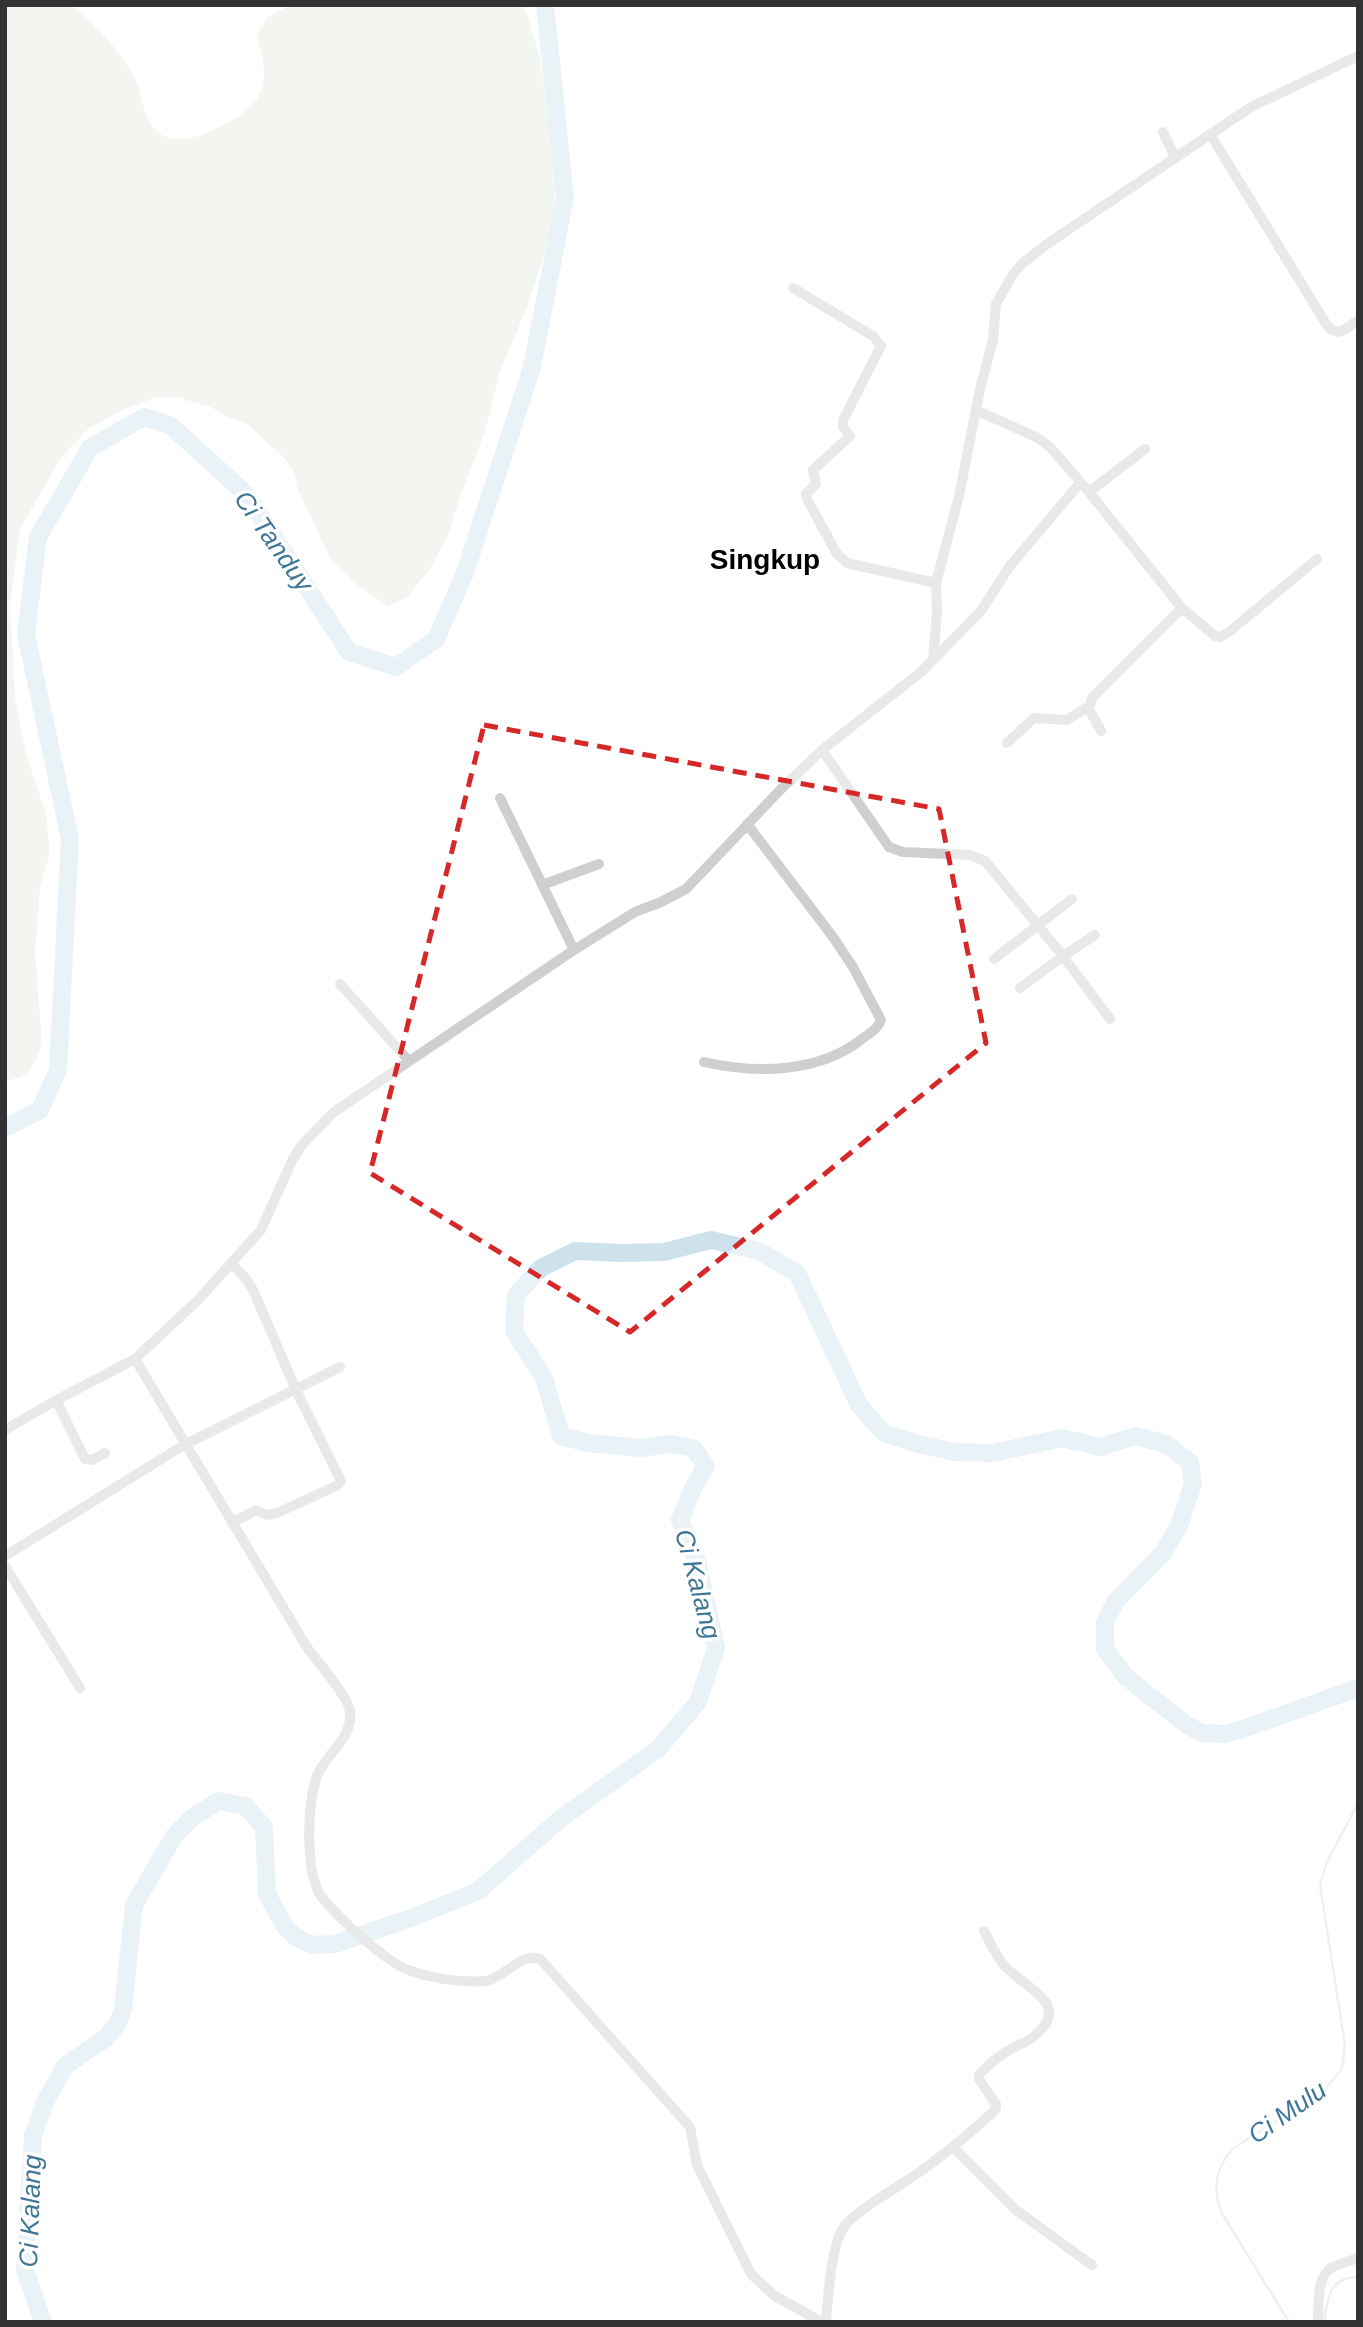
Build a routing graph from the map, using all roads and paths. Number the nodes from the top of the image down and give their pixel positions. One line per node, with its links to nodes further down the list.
1 (1358, 56): 3 (street)
2 (1163, 132): 4 (street)
3 (1210, 134): 4 (street); 6 (street)
4 (1175, 157): 7 (street)
5 (793, 288): 12 (street)
6 (1358, 320)
7 (976, 410): 9 (street); 12 (street)
8 (1145, 449): 10 (street)
9 (1080, 483): 10 (street); 14 (street)
10 (1089, 492): 13 (street)
11 (1317, 559): 13 (street)
12 (936, 583): 14 (street)
13 (1182, 608): 15 (street)
14 (933, 660): 18 (street)
15 (1089, 706): 16 (street); 17 (street)
16 (1101, 731)
17 (1007, 743)
18 (822, 750): 20 (street); 24 (street)
19 (500, 798): 22 (street)
20 (747, 824): 26 (street); 33 (street)
21 (599, 864): 22 (street)
22 (542, 885): 26 (street)
23 (1072, 899): 24 (street)
24 (1038, 925): 27 (street); 28 (street)
25 (1094, 935): 27 (street)
26 (574, 950): 32 (street)
27 (1063, 956): 30 (street); 31 (street)
28 (994, 960)
29 (340, 984): 32 (street)
30 (1020, 988)
31 (1110, 1019)
32 (410, 1061): 34 (street)
33 (704, 1062)
34 (232, 1264): 35 (street); 37 (street)
35 (135, 1359): 38 (street); 40 (street)
36 (340, 1367): 37 (street)
37 (296, 1390): 40 (street); 42 (street)
38 (56, 1401): 39 (street); 41 (street)
39 (5, 1430)
40 (184, 1445): 42 (street); 43 (street)
41 (105, 1453)
42 (232, 1522): 50 (street)
43 (5, 1556)
44 (5, 1566): 45 (street)
45 (80, 1688)
46 (984, 1931): 47 (street)
47 (953, 2147): 49 (street); 50 (street)
48 (1358, 2258): 51 (street)
49 (1092, 2265)
50 (824, 2322)
51 (1318, 2322)

